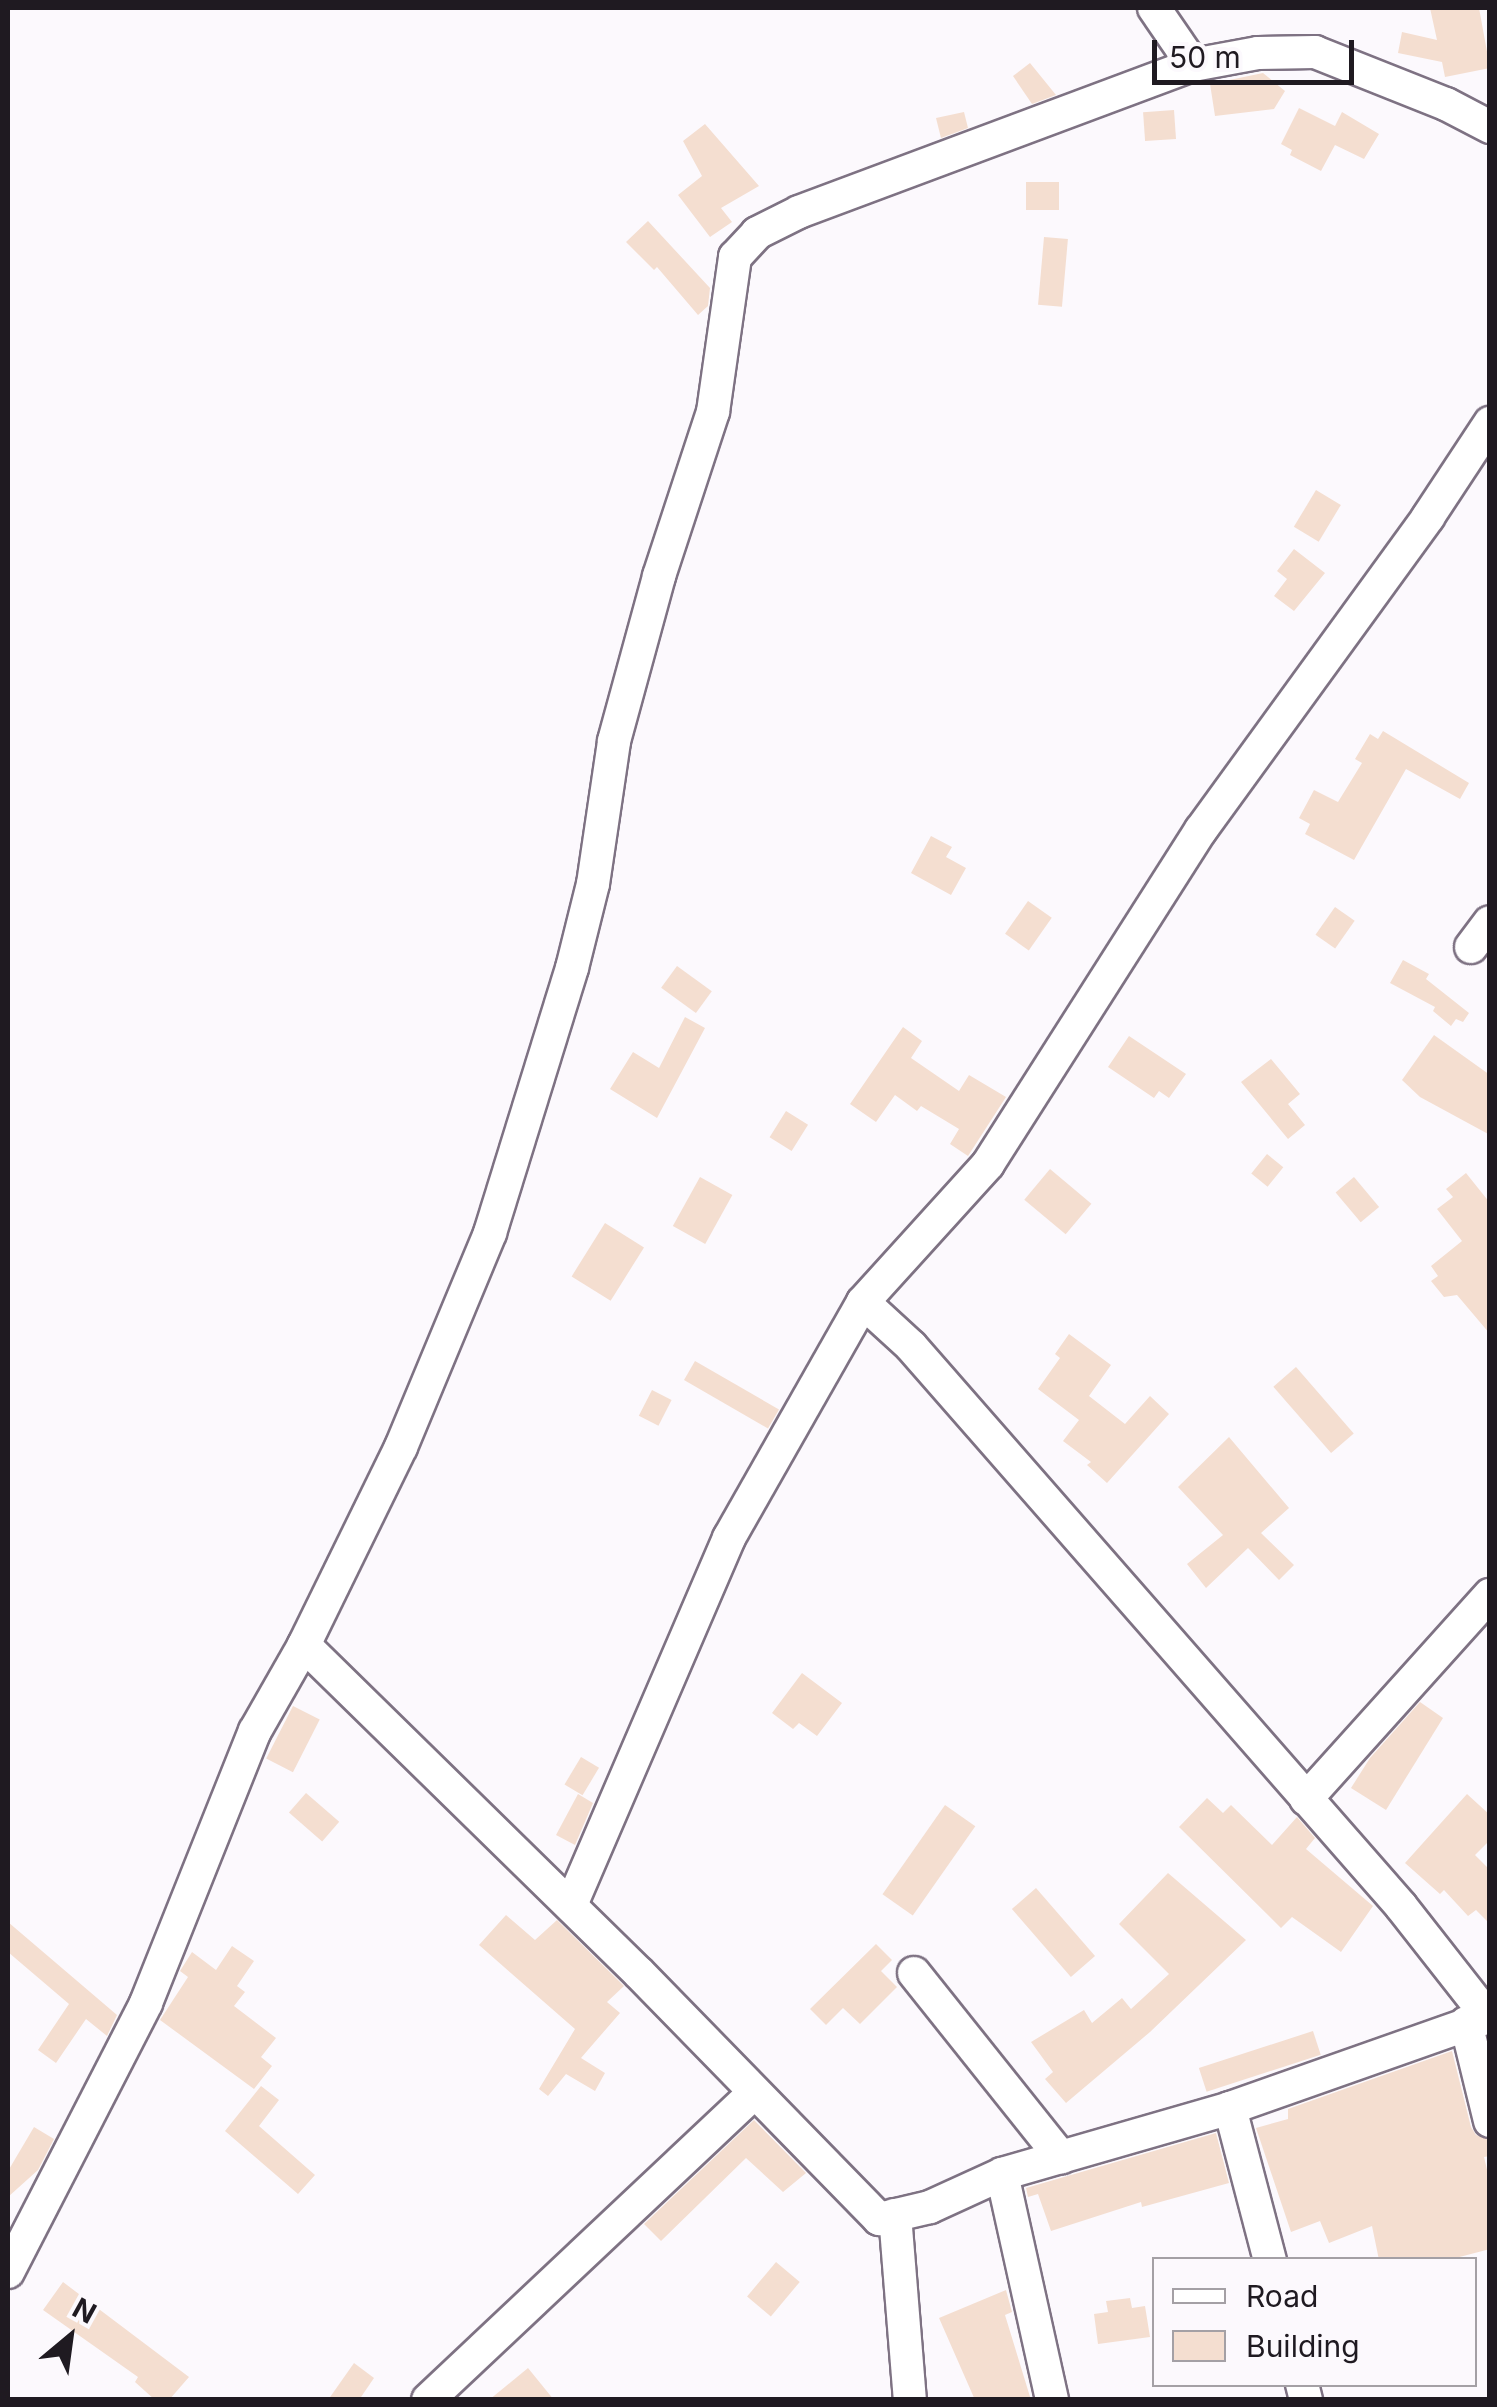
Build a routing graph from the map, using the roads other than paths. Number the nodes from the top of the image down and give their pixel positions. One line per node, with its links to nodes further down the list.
1 (1154, 8): 2 (street)
2 (1192, 65): 3 (street); 7 (street)
3 (1490, 127)
4 (1490, 423): 5 (street)
5 (863, 1302): 8 (street); 9 (street)
6 (1490, 1595): 8 (street)
7 (304, 1645): 9 (street); 19 (street)
8 (1306, 1798): 11 (street)
9 (571, 1906): 12 (street)
10 (914, 1972): 15 (street)
11 (1466, 2023): 13 (street); 14 (street)
12 (754, 2093): 17 (street); 20 (street)
13 (1230, 2108): 15 (street); 18 (street)
14 (1490, 2121)
15 (1060, 2157): 16 (street)
16 (1002, 2174): 17 (street); 22 (street)
17 (894, 2215): 21 (street)
18 (1269, 2257)
19 (8, 2272)
20 (428, 2400)
21 (910, 2400)
22 (1052, 2400)

